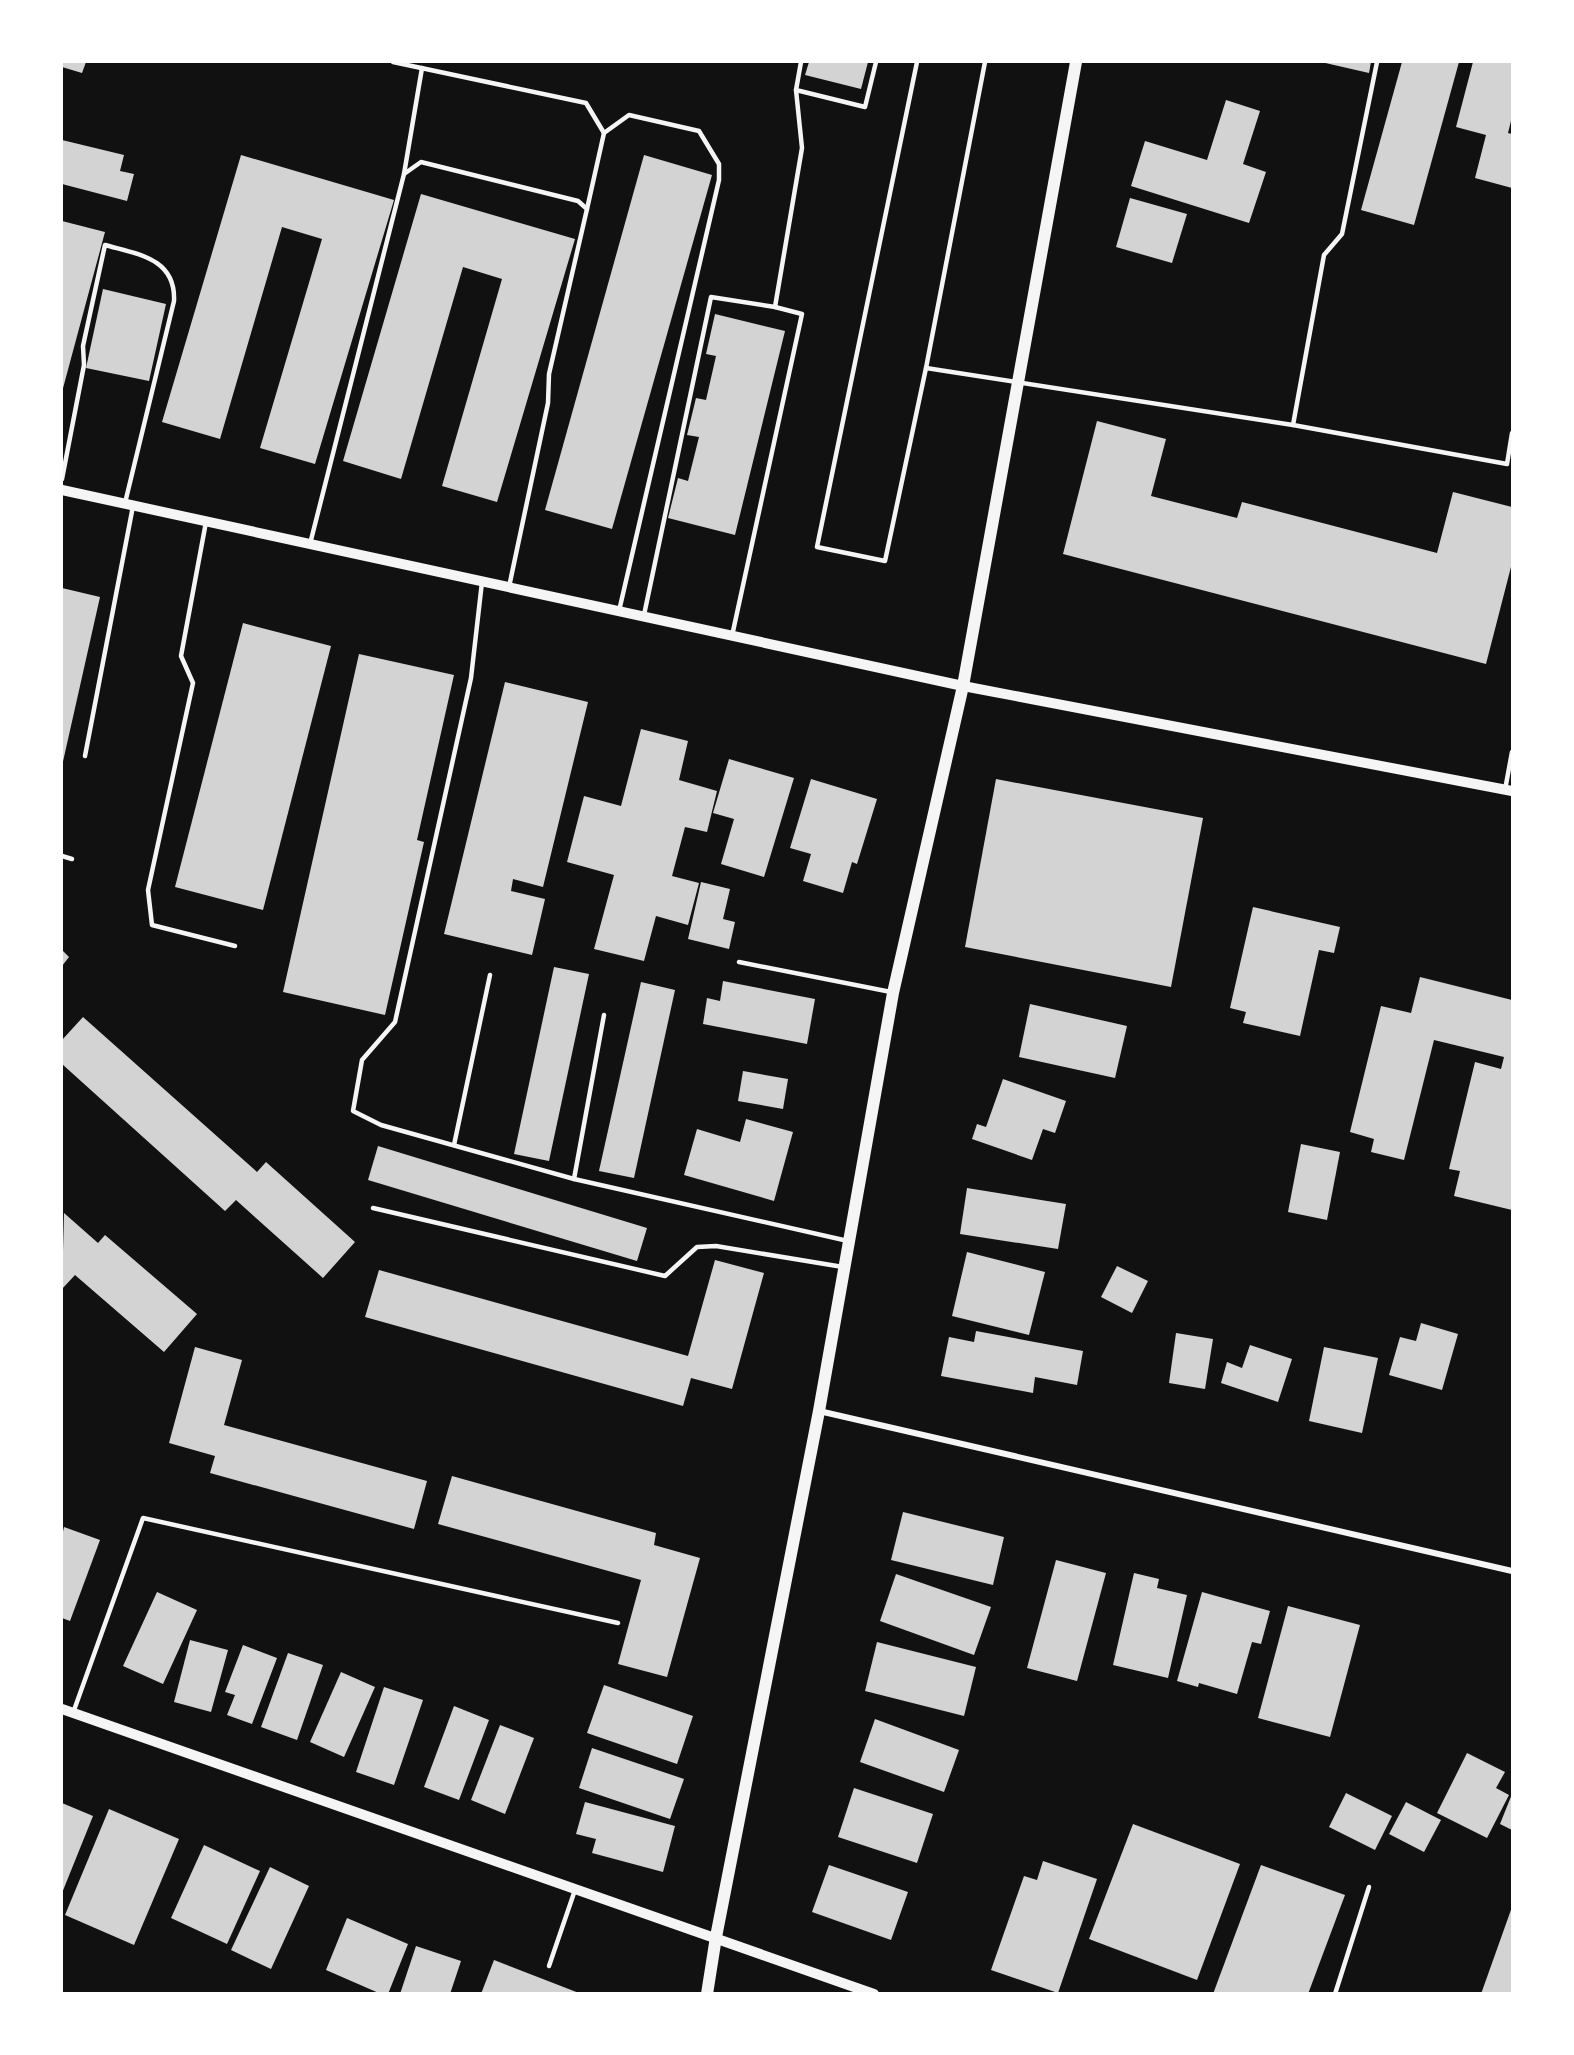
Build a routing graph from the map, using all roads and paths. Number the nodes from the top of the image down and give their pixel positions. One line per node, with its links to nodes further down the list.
1 (393, 62): 8 (lane)
2 (801, 62): 9 (lane)
3 (876, 62): 9 (lane)
4 (917, 62): 14 (lane)
5 (985, 62): 14 (lane)
6 (1076, 62): 15 (main road)
7 (1377, 62): 16 (lane)
8 (422, 68): 10 (lane); 11 (lane)
9 (796, 90): 13 (lane)
10 (604, 133): 12 (lane); 25 (lane)
11 (404, 174): 12 (lane); 22 (lane)
12 (587, 209): 24 (lane)
13 (775, 306): 26 (lane); 27 (lane)
14 (926, 368): 15 (lane)
15 (1018, 382): 16 (lane); 28 (main road)
16 (1293, 425): 17 (lane)
17 (1512, 433)
18 (62, 479): 20 (lane)
19 (62, 490): 20 (street)
20 (129, 505): 21 (street); 30 (lane)
21 (206, 522): 22 (street); 34 (lane)
22 (310, 544): 23 (street)
23 (482, 581): 24 (street); 39 (lane)
24 (509, 587): 25 (street)
25 (619, 612): 26 (street)
26 (644, 617): 27 (street)
27 (732, 636): 28 (street)
28 (963, 686): 31 (street); 37 (main road)
29 (1512, 752): 31 (lane)
30 (85, 756)
31 (1509, 791)
32 (62, 856): 33 (lane)
33 (72, 859)
34 (235, 946)
35 (739, 962): 37 (lane)
36 (490, 975): 39 (lane)
37 (893, 993): 42 (main road)
38 (604, 1015): 40 (lane)
39 (454, 1145): 40 (lane)
40 (574, 1179): 42 (lane)
41 (373, 1208): 43 (lane)
42 (848, 1241): 43 (main road)
43 (843, 1267): 44 (main road)
44 (819, 1411): 45 (street); 51 (main road)
45 (1512, 1571)
46 (618, 1623): 48 (lane)
47 (62, 1709): 48 (street)
48 (73, 1713): 50 (street)
49 (1369, 1887): 55 (lane)
50 (576, 1888): 51 (street); 52 (lane)
51 (716, 1937): 53 (main road); 54 (street)
52 (549, 1966)
53 (707, 1994)
54 (874, 1994)
55 (1335, 1994)

